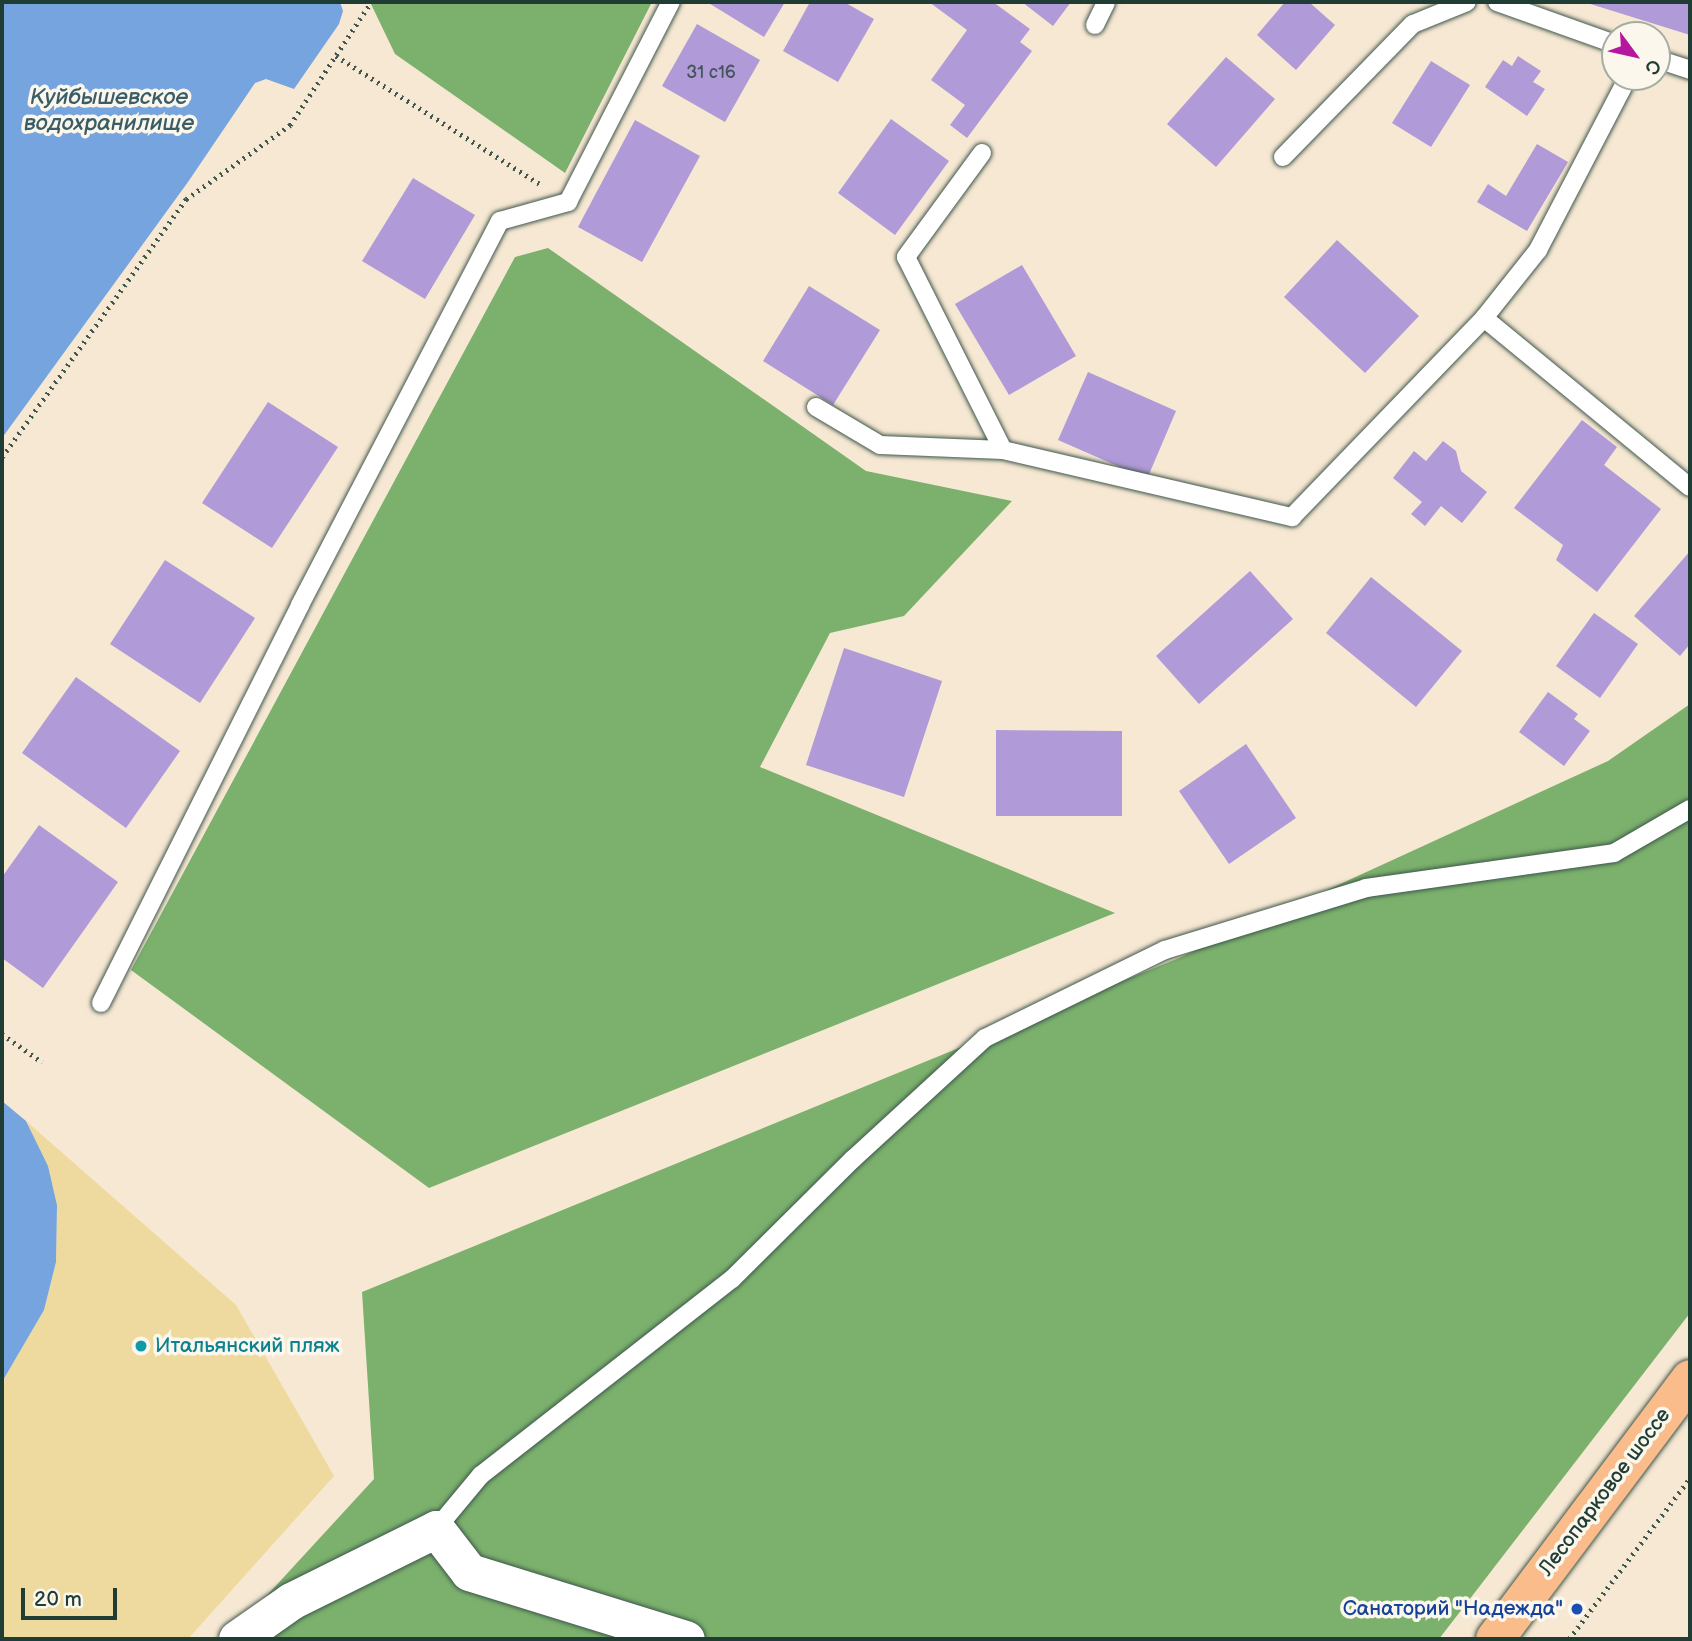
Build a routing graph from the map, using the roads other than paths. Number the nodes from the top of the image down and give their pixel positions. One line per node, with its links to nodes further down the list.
1 (671, 2): 17 (lane)
2 (1106, 2): 5 (lane)
3 (1467, 2): 11 (lane)
4 (1496, 2): 6 (lane)
5 (1095, 25)
6 (1601, 39)
7 (1671, 64): 8 (lane)
8 (1690, 71)
9 (1621, 91): 12 (lane)
10 (982, 153): 14 (lane)
11 (1283, 157)
12 (1484, 318): 14 (lane); 15 (lane)
13 (816, 407): 14 (lane)
14 (1003, 450)
15 (1690, 486)
16 (1690, 808): 19 (lane)
17 (101, 1003)
18 (1690, 1379): 22 (main road, Лесопарковое шоссе)
19 (436, 1529): 20 (street); 21 (street)
20 (237, 1639)
21 (686, 1639)
22 (1495, 1639)

